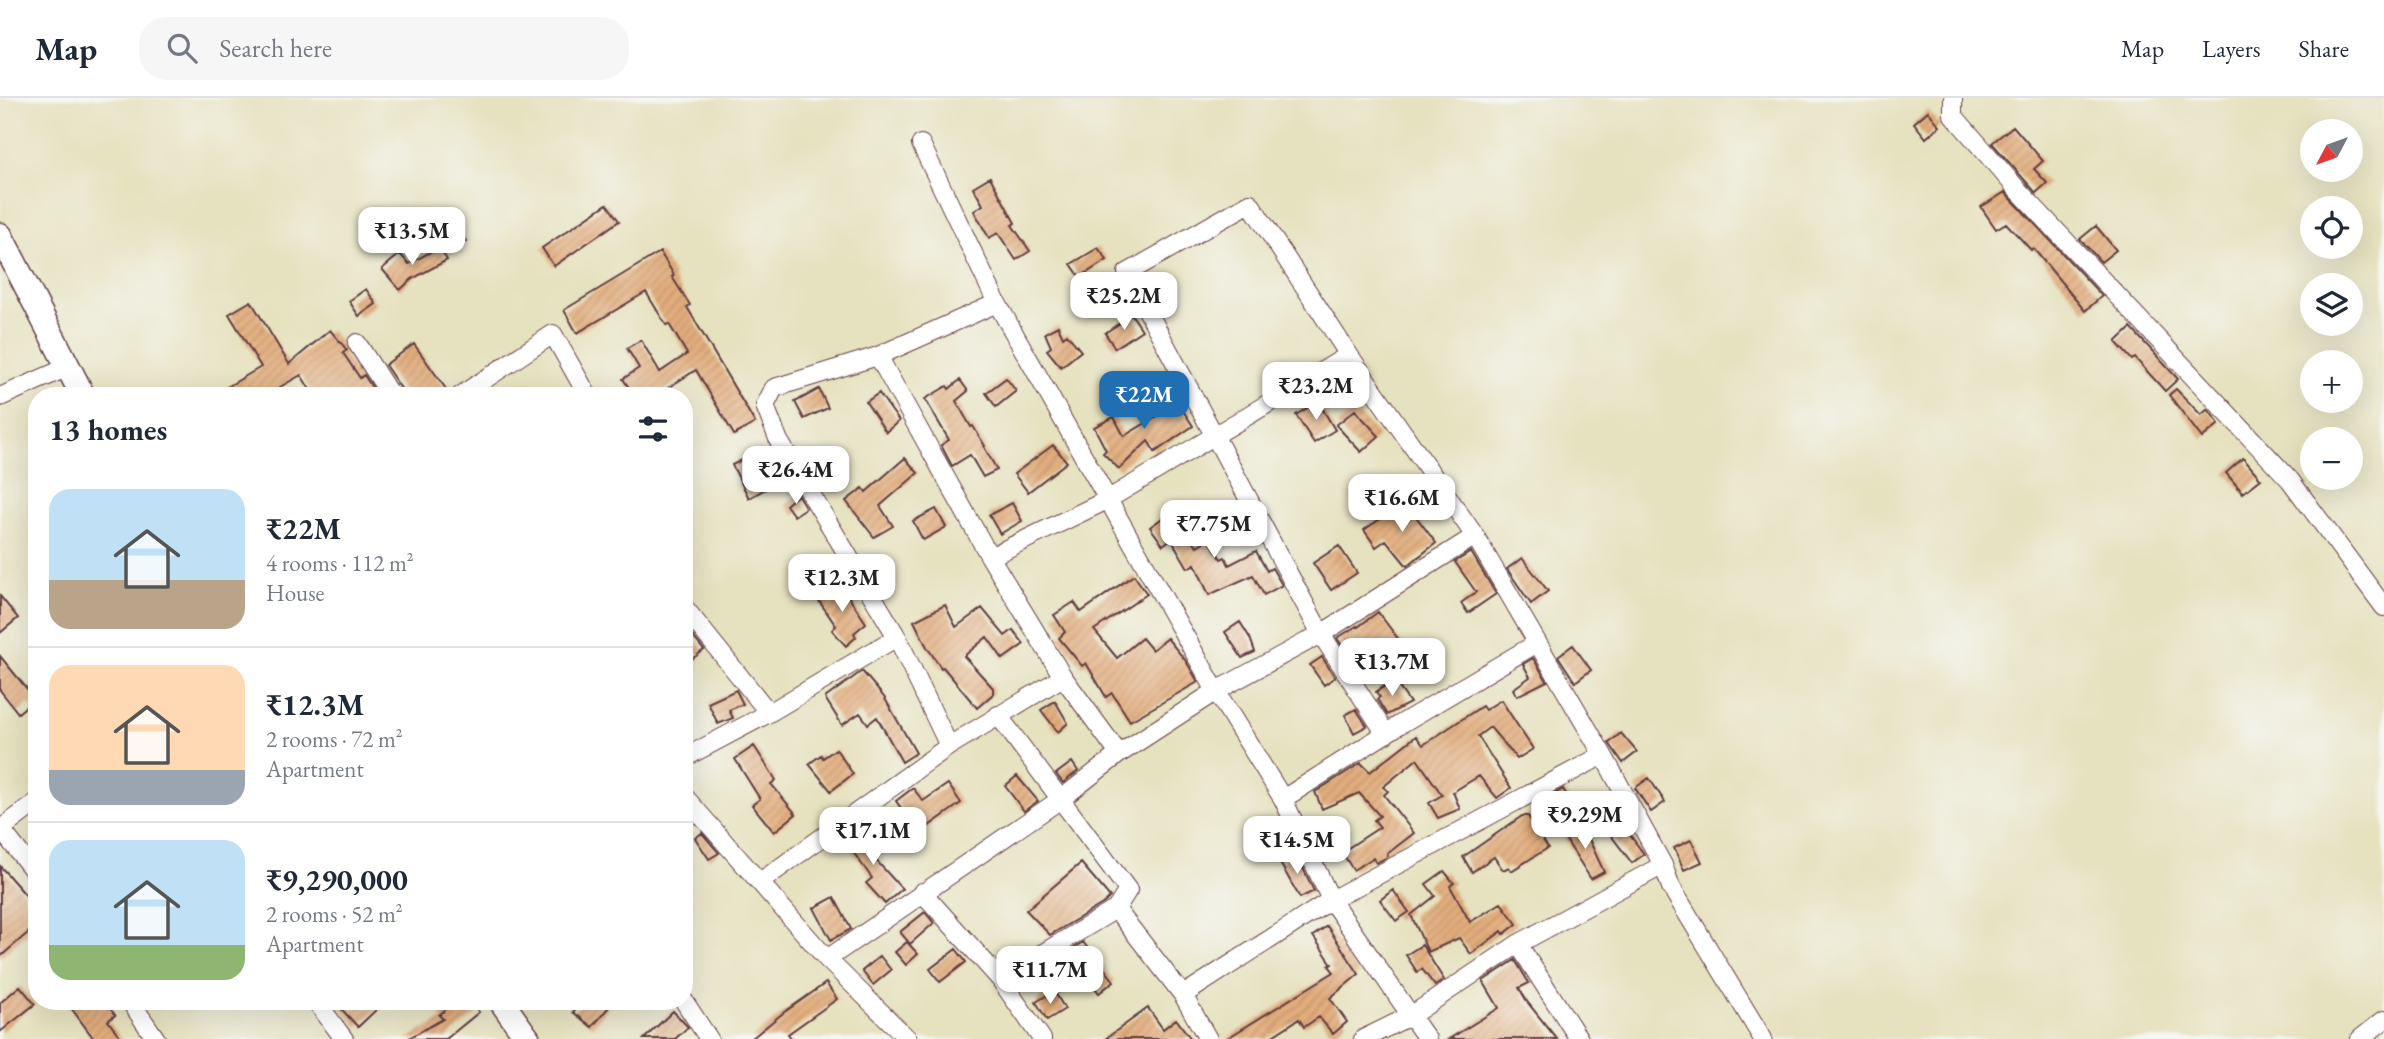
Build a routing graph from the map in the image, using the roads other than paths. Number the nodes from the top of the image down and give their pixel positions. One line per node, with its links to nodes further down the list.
1 (1954, 98): 18 (street)
2 (921, 144): 4 (street)
3 (0, 235): 8 (street)
4 (997, 303): 7 (street); 15 (street)
5 (357, 343): 10 (street)
6 (1349, 355): 14 (street); 14 (street); 16 (street)
7 (878, 356): 17 (street); 21 (street)
8 (68, 367): 9 (street); 13 (street)
9 (78, 387)
10 (385, 387)
11 (474, 387): 12 (street)
12 (583, 387)
13 (0, 397)
14 (1216, 435): 15 (street); 20 (street)
15 (1107, 500): 17 (street); 24 (street)
16 (1475, 536): 20 (street); 22 (street)
17 (990, 557): 23 (street)
18 (2384, 607)
19 (693, 618): 25 (street)
20 (1321, 634): 24 (street); 27 (street)
21 (897, 637): 25 (street); 28 (street)
22 (1537, 642): 27 (street); 31 (street)
23 (1063, 677): 26 (street); 30 (street)
24 (1216, 691): 30 (street); 33 (street)
25 (769, 713): 29 (street)
26 (998, 715): 28 (street); 32 (street)
27 (1386, 734): 33 (street)
28 (950, 746): 39 (street)
29 (693, 753)
30 (1119, 754): 32 (street)
31 (1603, 755): 38 (street); 41 (street)
32 (1060, 799): 40 (street); 42 (street)
33 (1283, 799): 41 (street)
34 (693, 806): 39 (street)
35 (28, 808): 36 (street)
36 (0, 828): 37 (street)
37 (28, 863)
38 (1663, 866): 43 (street); 63 (street)
39 (760, 882): 44 (street)
40 (922, 892): 44 (street); 45 (street)
41 (1331, 900): 46 (street); 51 (street)
42 (1116, 909): 45 (street); 46 (street)
43 (1518, 944): 51 (street); 62 (street)
44 (827, 958): 57 (street)
45 (1000, 979): 58 (street)
46 (1183, 995): 59 (street)
47 (136, 1010): 53 (street)
48 (323, 1010): 54 (street)
49 (507, 1010): 55 (street)
50 (690, 1010): 56 (street)
51 (1412, 1015): 60 (street); 61 (street)
52 (2384, 1020): 64 (street)
53 (156, 1039)
54 (344, 1039)
55 (528, 1039)
56 (709, 1039)
57 (908, 1039)
58 (1042, 1039)
59 (1208, 1039)
60 (1363, 1039)
61 (1427, 1039)
62 (1579, 1039)
63 (1763, 1039)
64 (2360, 1039)

